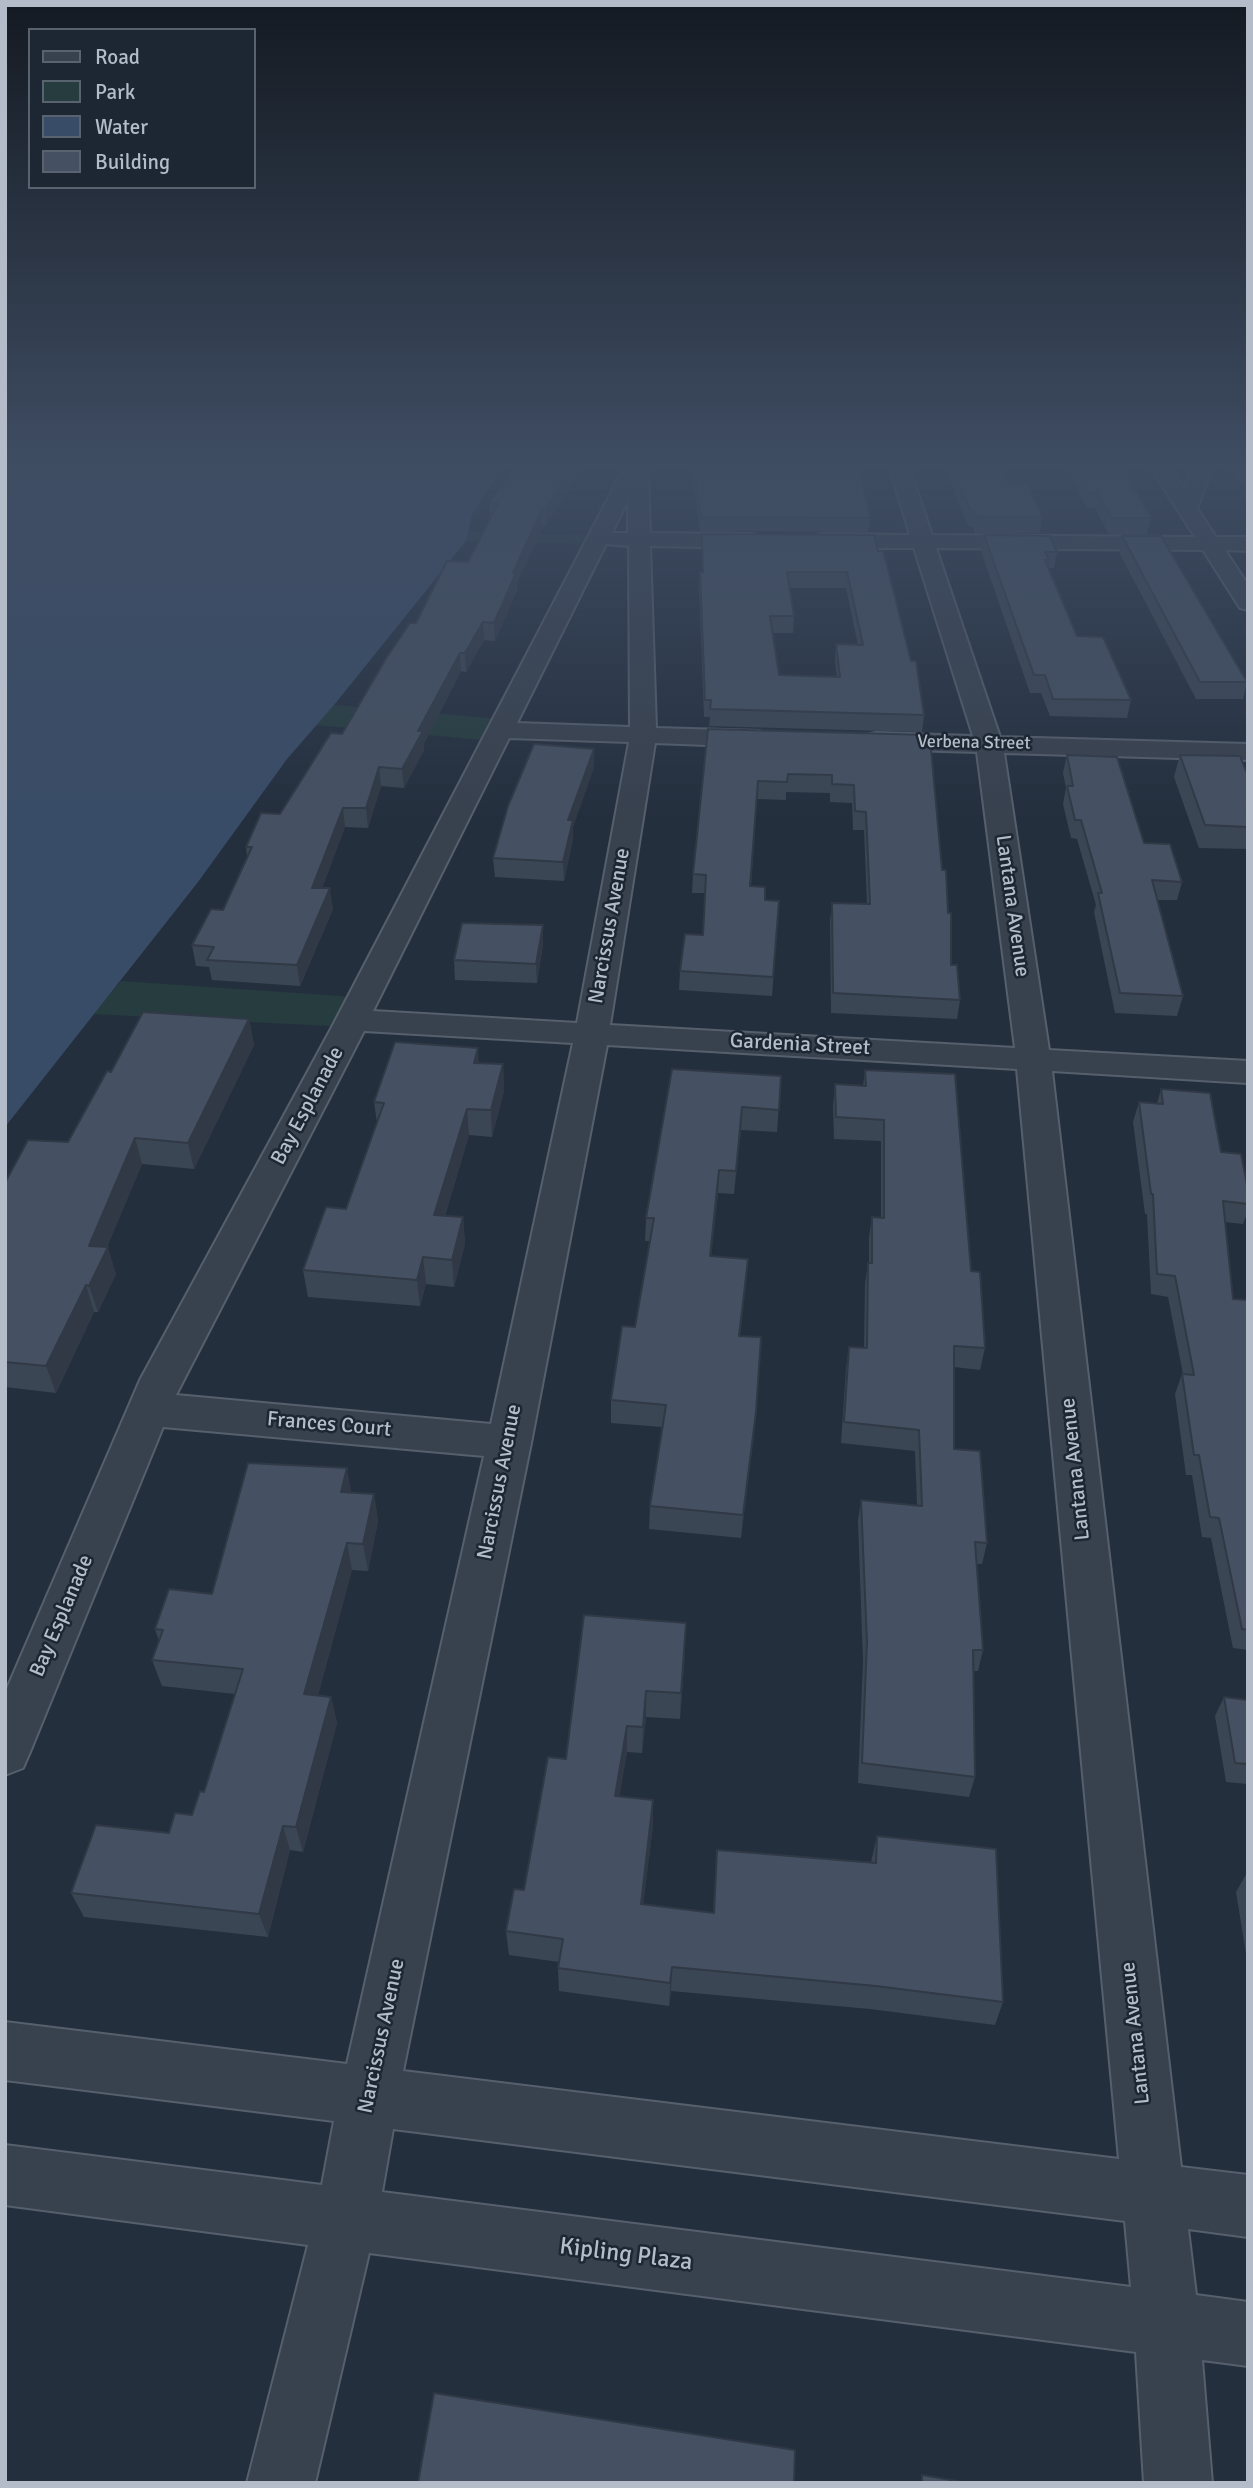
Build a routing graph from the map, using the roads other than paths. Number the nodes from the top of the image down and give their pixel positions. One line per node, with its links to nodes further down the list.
1 (573, 586): 4 (street, Bay Esplanade)
2 (640, 586): 5 (street, Narcissus Avenue)
3 (937, 586): 8 (street, Lantana Avenue)
4 (501, 730): 5 (street); 10 (street, Bay Esplanade)
5 (643, 736): 6 (street); 11 (street, Narcissus Avenue)
6 (785, 739)
7 (853, 741): 8 (street, Verbena Street)
8 (989, 744): 9 (street, Verbena Street); 12 (street, Lantana Avenue)
9 (1244, 751)
10 (352, 1020): 11 (street, Gardenia Street); 14 (street, Bay Esplanade)
11 (592, 1034): 12 (street, Gardenia Street); 15 (street, Narcissus Avenue)
12 (1033, 1058): 13 (street, Gardenia Street); 20 (street, Lantana Avenue)
13 (1248, 1072)
14 (148, 1409): 15 (street, Frances Court); 16 (street, Bay Esplanade)
15 (509, 1443): 18 (street, Narcissus Avenue)
16 (5, 1752)
17 (5, 2051): 18 (street)
18 (369, 2096): 20 (street); 22 (street, Narcissus Avenue)
19 (5, 2175): 22 (street, Kipling Plaza)
20 (1153, 2194): 21 (street); 23 (street, Lantana Avenue)
21 (1248, 2206)
22 (346, 2219): 23 (street, Kipling Plaza); 25 (street, Narcissus Avenue)
23 (1167, 2325): 24 (street, Kipling Plaza); 26 (street, Lantana Avenue)
24 (1248, 2334)
25 (281, 2483)
26 (1178, 2483)

